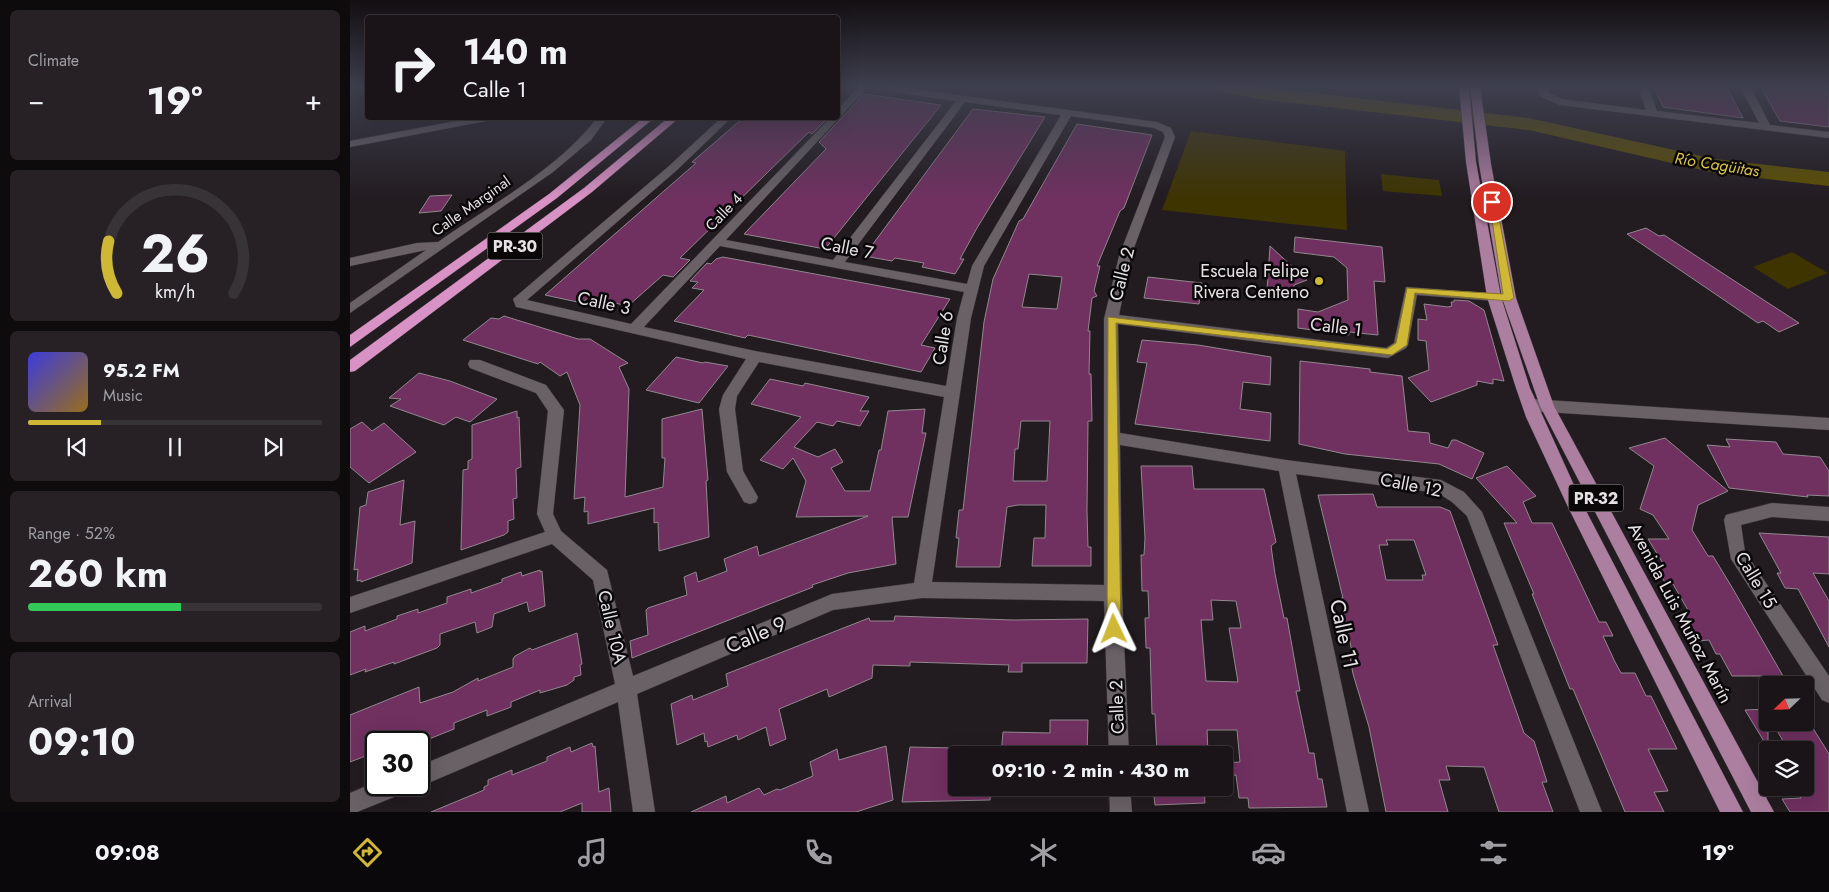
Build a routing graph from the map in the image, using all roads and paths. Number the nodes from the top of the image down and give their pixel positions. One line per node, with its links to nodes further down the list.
1 (455, 124): 16 (street)
2 (598, 124): 19 (street, Calle Marginal)
3 (642, 124): 27 (highway, PR-30)
4 (667, 124): 30 (highway, PR-30)
5 (720, 124): 26 (street, Calle 3)
6 (829, 124): 18 (street, Calle 4)
7 (943, 124): 21 (street)
8 (1061, 124): 22 (street, Calle 6)
9 (1147, 124): 25 (street, Calle 2)
10 (1471, 124): 17 (main road, Avenida Luis Muñoz Marín / PR-32)
11 (1477, 124): 17 (main road, Avenida Luis Muñoz Marín / PR-32)
12 (1734, 124): 14 (street)
13 (1765, 124): 14 (street)
14 (1767, 128): 15 (street)
15 (1829, 135)
16 (350, 144)
17 (1478, 163): 23 (main road, Avenida Luis Muñoz Marín / PR-32)
18 (717, 242): 21 (street, Calle 7); 26 (street, Calle 4)
19 (444, 245): 20 (street); 24 (street, Calle Marginal)
20 (350, 262)
21 (837, 263): 22 (street, Calle 7)
22 (971, 289): 31 (street, Calle 6)
23 (1502, 297): 25 (street, Calle 1); 32 (main road, Avenida Luis Muñoz Marín / PR-32); 33 (main road, Avenida Luis Muñoz Marín / PR-32)
24 (350, 309)
25 (1111, 319): 35 (street, Calle 2)
26 (635, 328): 28 (street, Calle 3)
27 (350, 342)
28 (755, 356): 31 (street, Calle 3); 37 (street)
29 (475, 364): 39 (street, Calle 10A)
30 (350, 367)
31 (954, 393): 40 (street, Calle 6)
32 (1530, 405): 33 (street); 54 (main road, Avenida Luis Muñoz Marín / PR-32)
33 (1547, 406): 34 (street); 55 (main road, Avenida Luis Muñoz Marín / PR-32)
34 (1829, 424)
35 (1112, 438): 36 (street, Calle 12); 41 (street, Calle 2)
36 (1286, 466): 52 (street, Calle 11); 53 (street, Calle 12)
37 (750, 497)
38 (1829, 514): 44 (street, Calle 15)
39 (555, 536): 42 (street); 43 (street, Calle 10A)
40 (922, 590): 41 (street, Calle 9); 43 (street, Calle 9)
41 (1113, 593): 45 (street, Calle 2)
42 (350, 605)
43 (626, 690): 46 (street, Calle 9); 50 (street, Calle 10A)
44 (1829, 693)
45 (1119, 746)
46 (430, 771)
47 (369, 796): 49 (street)
48 (1120, 796): 51 (street)
49 (350, 804)
50 (644, 812)
51 (1121, 812)
52 (1358, 812)
53 (1591, 812)
54 (1732, 812)
55 (1763, 812)

